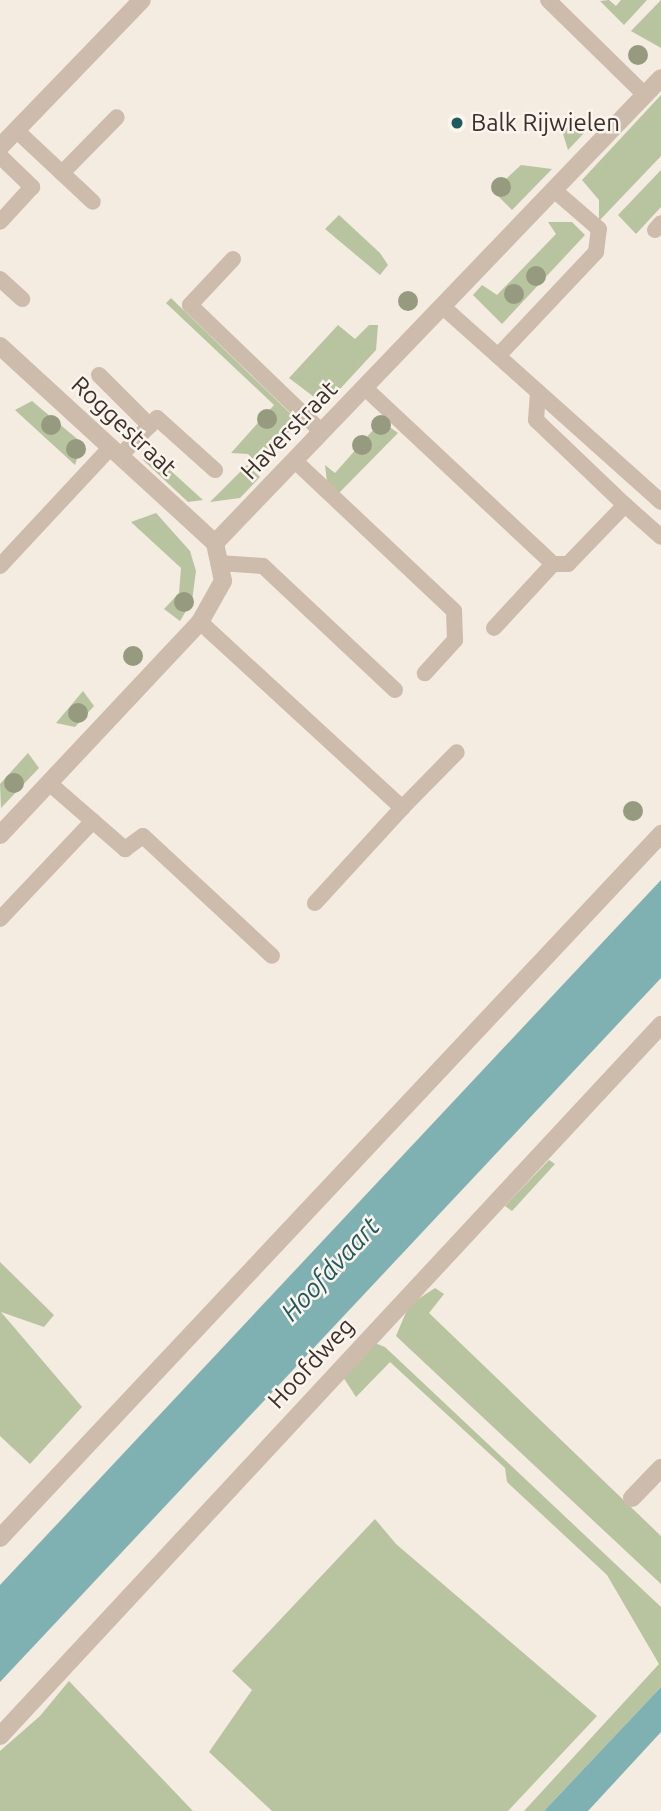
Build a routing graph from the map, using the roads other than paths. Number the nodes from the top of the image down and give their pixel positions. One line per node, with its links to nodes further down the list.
1 (142, 0): 6 (street)
2 (548, 0): 4 (lane)
3 (661, 78): 4 (street, Haverstraat)
4 (645, 95): 10 (street, Haverstraat)
5 (117, 117): 9 (lane)
6 (16, 130): 7 (street); 9 (lane)
7 (0, 146)
8 (0, 156): 12 (lane)
9 (62, 173): 11 (lane)
10 (554, 190): 16 (street, Haverstraat); 18 (lane)
11 (93, 202)
12 (0, 222)
13 (233, 259): 23 (lane)
14 (0, 279): 15 (lane)
15 (22, 299)
16 (442, 306): 18 (lane); 20 (street, Haverstraat)
17 (0, 345): 24 (street, Roggestraat)
18 (498, 356): 21 (lane)
19 (99, 375): 22 (lane)
20 (365, 387): 23 (street, Haverstraat); 32 (lane)
21 (538, 392): 27 (lane); 28 (lane)
22 (150, 426): 24 (lane); 26 (lane)
23 (322, 432): 25 (street, Haverstraat)
24 (115, 452): 30 (street, Roggestraat); 33 (lane)
25 (294, 460): 30 (street, Haverstraat); 36 (lane)
26 (215, 470)
27 (661, 502)
28 (625, 505): 29 (lane); 32 (lane)
29 (661, 537)
30 (215, 543): 31 (street)
31 (219, 564): 34 (street); 37 (lane)
32 (553, 564): 35 (lane)
33 (0, 566)
34 (200, 622): 39 (street); 40 (lane)
35 (494, 628)
36 (425, 673)
37 (395, 690)
38 (457, 751): 40 (lane)
39 (49, 783): 41 (lane); 43 (street)
40 (401, 808): 44 (lane)
41 (93, 821): 45 (lane); 46 (lane)
42 (661, 834): 50 (street)
43 (0, 835)
44 (315, 903)
45 (0, 919)
46 (272, 956)
47 (661, 1025): 51 (street, Hoofdweg)
48 (661, 1468): 49 (street)
49 (632, 1498)
50 (0, 1538)
51 (0, 1736)

